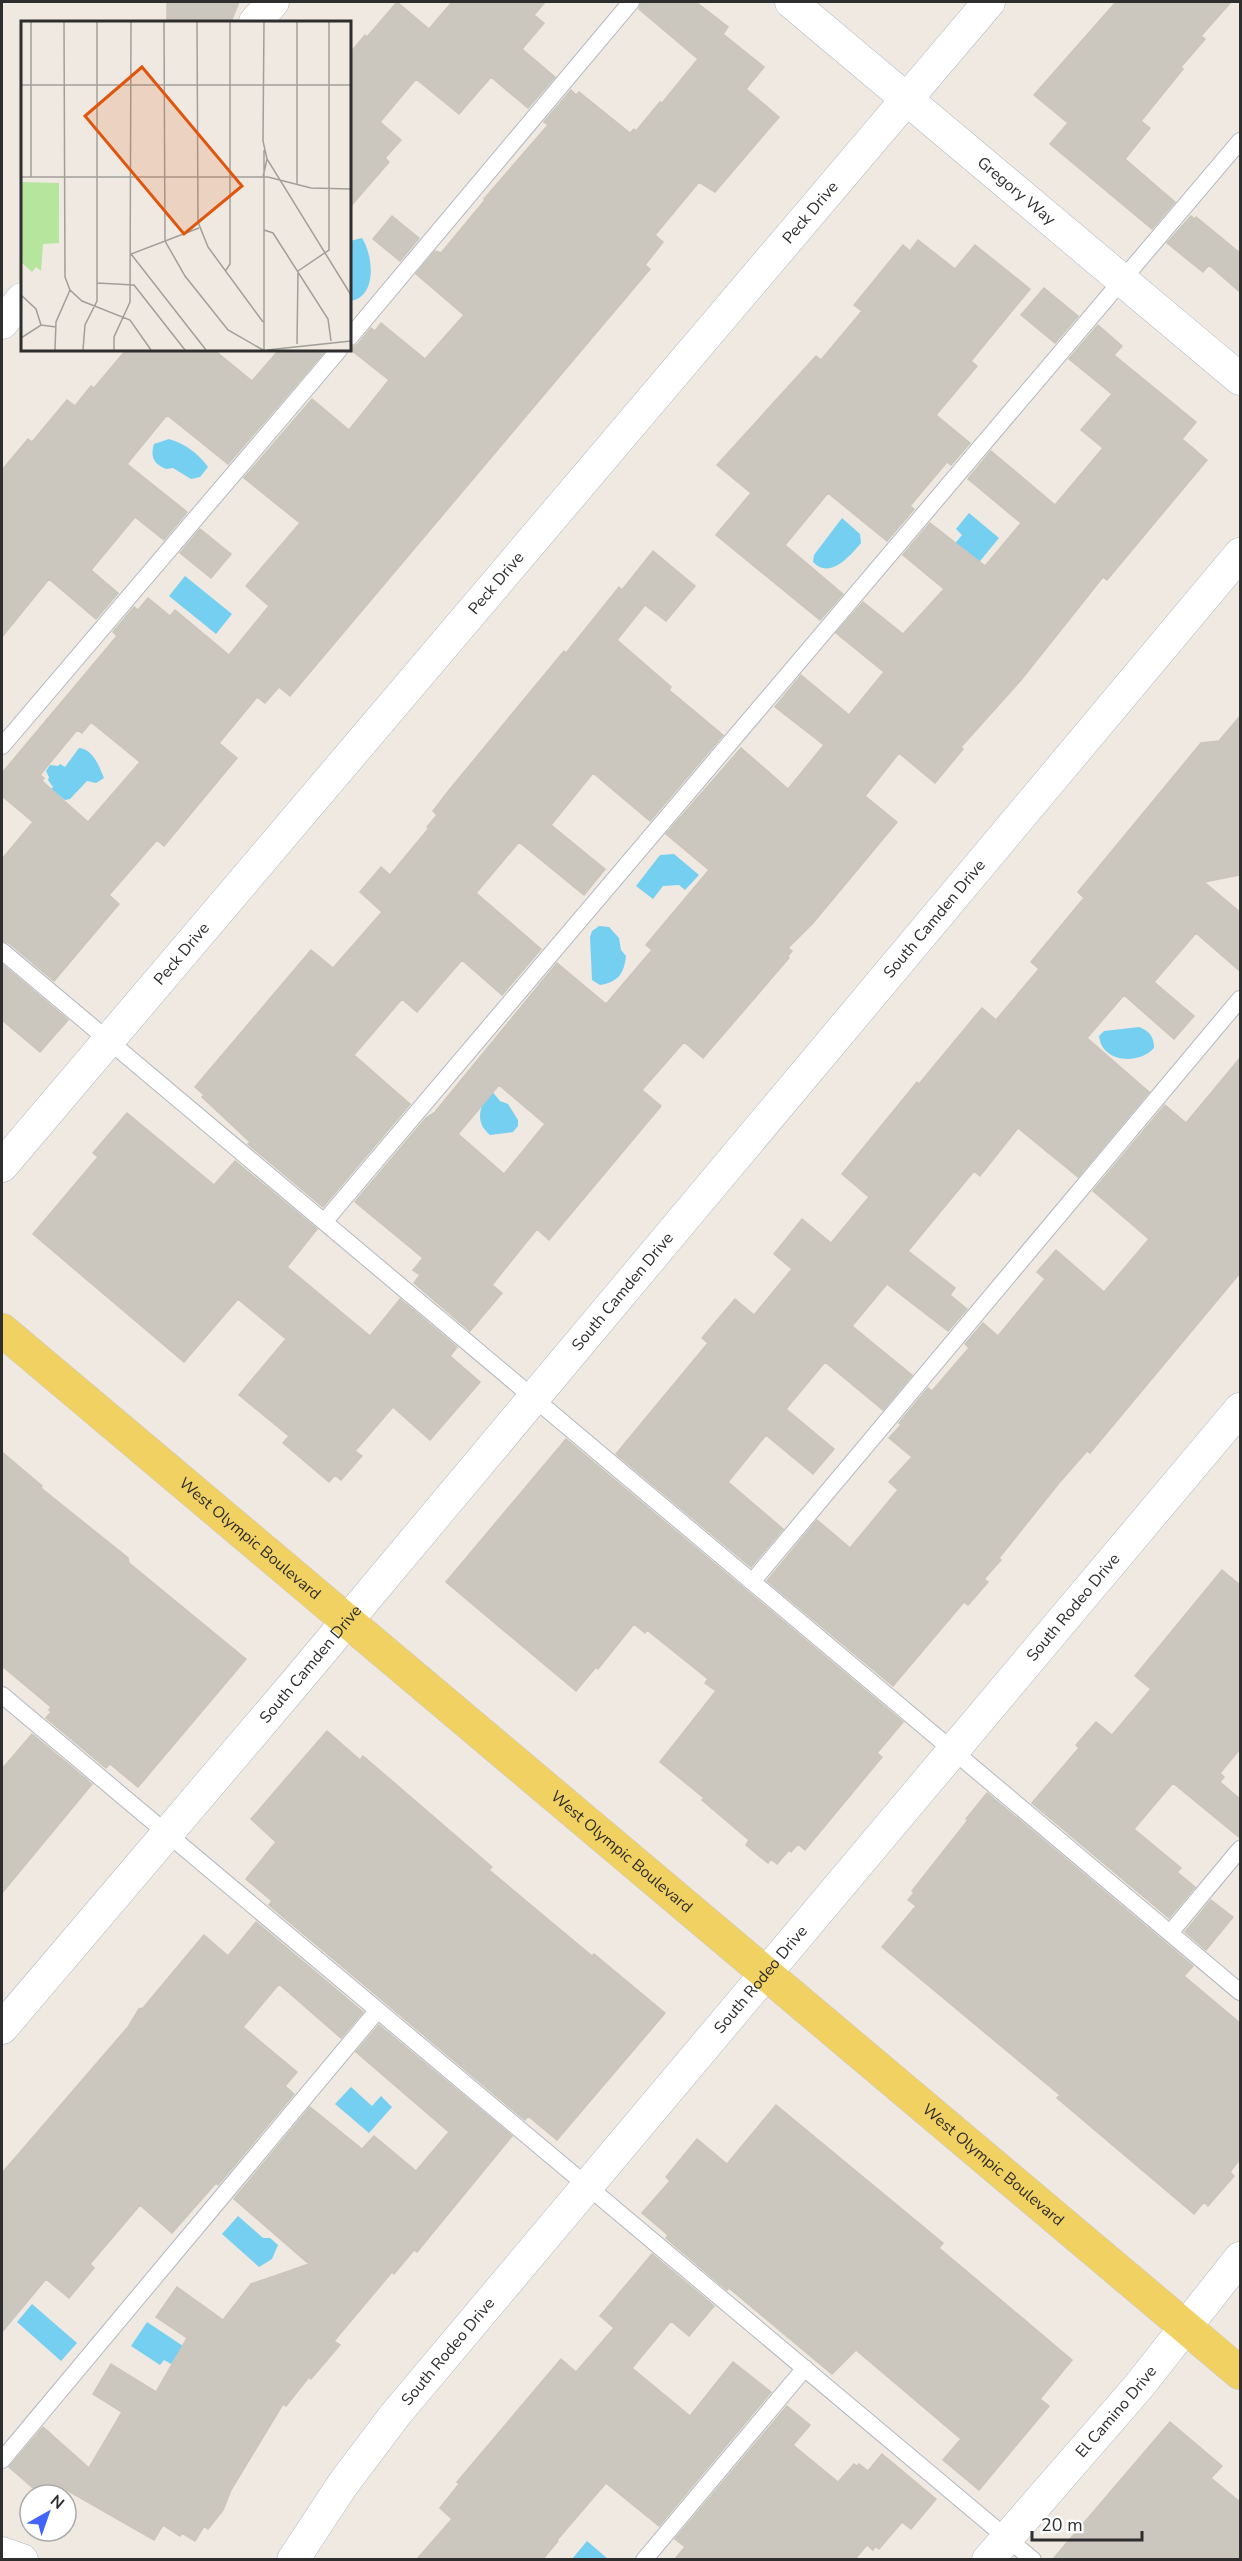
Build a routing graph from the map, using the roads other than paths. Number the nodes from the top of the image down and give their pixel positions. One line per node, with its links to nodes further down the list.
1 (273, 2): 5 (street)
2 (631, 2): 11 (lane)
3 (791, 2): 6 (street, Gregory Way)
4 (989, 2): 6 (street, Peck Drive)
5 (256, 21)
6 (907, 99): 8 (street, Gregory Way); 18 (street, Peck Drive)
7 (1240, 141): 8 (lane)
8 (1124, 281): 13 (street, Gregory Way); 20 (lane)
9 (21, 299): 10 (street)
10 (2, 323)
11 (351, 336)
12 (338, 351): 15 (lane)
13 (1240, 379)
14 (1240, 554): 22 (street, South Camden Drive)
15 (2, 746)
16 (2, 951): 18 (lane)
17 (1240, 999): 24 (lane)
18 (108, 1040): 19 (street, Peck Drive); 20 (lane)
19 (2, 1166)
20 (324, 1222): 22 (lane)
21 (2, 1330): 25 (main road, West Olympic Boulevard)
22 (534, 1397): 24 (lane); 25 (street, South Camden Drive)
23 (1240, 1409): 27 (street, South Rodeo Drive)
24 (752, 1582): 27 (lane)
25 (346, 1621): 28 (street, South Camden Drive); 31 (main road, West Olympic Boulevard)
26 (2, 1695): 28 (lane)
27 (954, 1751): 30 (lane); 31 (street, South Rodeo Drive)
28 (167, 1833): 33 (lane); 34 (street, South Camden Drive)
29 (1240, 1849): 30 (lane)
30 (1170, 1933): 32 (lane)
31 (767, 1974): 35 (street, South Rodeo Drive); 37 (main road, West Olympic Boulevard)
32 (1240, 1992)
33 (377, 2011): 35 (lane); 40 (lane)
34 (2, 2028)
35 (588, 2186): 38 (lane); 44 (street, South Rodeo Drive)
36 (1240, 2258): 37 (street, El Camino Drive)
37 (1186, 2327): 39 (main road, West Olympic Boulevard); 41 (street, El Camino Drive)
38 (806, 2368): 41 (lane); 45 (lane)
39 (1240, 2373)
40 (2, 2460)
41 (997, 2549): 46 (lane)
42 (2, 2553): 43 (street)
43 (22, 2559)
44 (293, 2559)
45 (644, 2559)
46 (1033, 2559)

